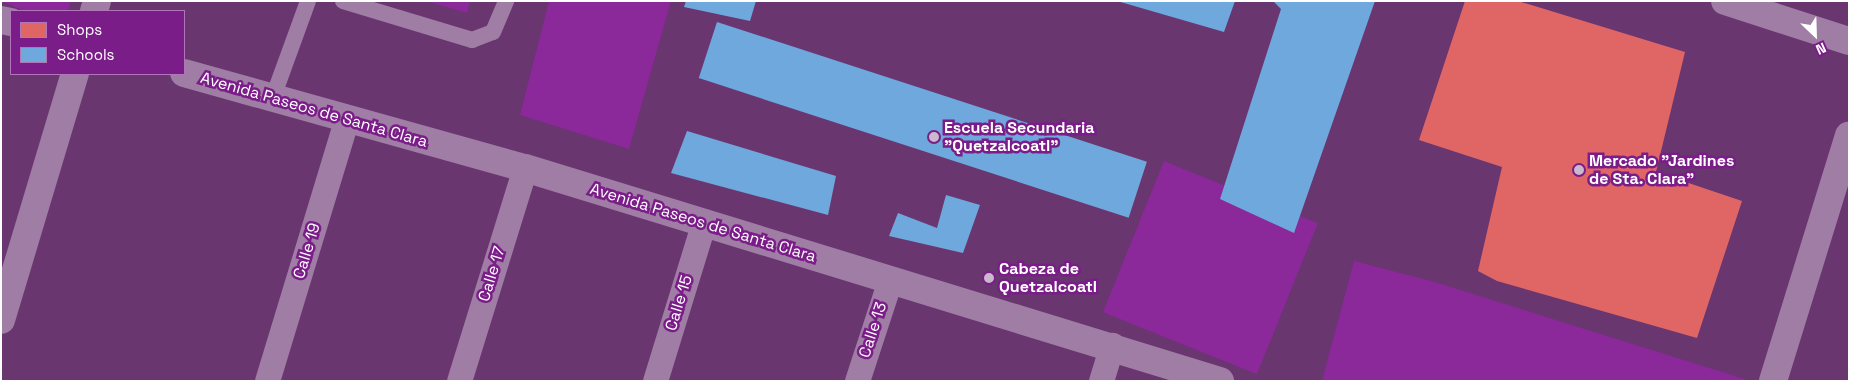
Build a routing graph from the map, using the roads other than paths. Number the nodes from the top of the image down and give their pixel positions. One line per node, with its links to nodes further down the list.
1 (308, 1): 8 (lane)
2 (343, 1): 3 (lane)
3 (506, 1)
4 (1725, 1): 5 (street)
5 (1849, 41)
6 (185, 73): 8 (street, Avenida Paseos de Santa Clara)
7 (75, 75): 14 (street)
8 (272, 100): 9 (street, Avenida Paseos de Santa Clara)
9 (346, 121): 11 (street, Avenida Paseos de Santa Clara); 16 (street, Calle 19)
10 (1849, 136): 22 (street)
11 (525, 168): 12 (street, Avenida Paseos de Santa Clara); 17 (street, Calle 17)
12 (703, 225): 13 (street, Avenida Paseos de Santa Clara); 18 (street, Calle 15)
13 (890, 280): 15 (street, Avenida Paseos de Santa Clara); 19 (street, Calle 13)
14 (1, 320)
15 (1112, 345): 20 (street); 21 (street, Avenida Paseos de Santa Clara)
16 (267, 381)
17 (459, 381)
18 (655, 381)
19 (857, 381)
20 (1101, 381)
21 (1220, 381)
22 (1773, 381)

